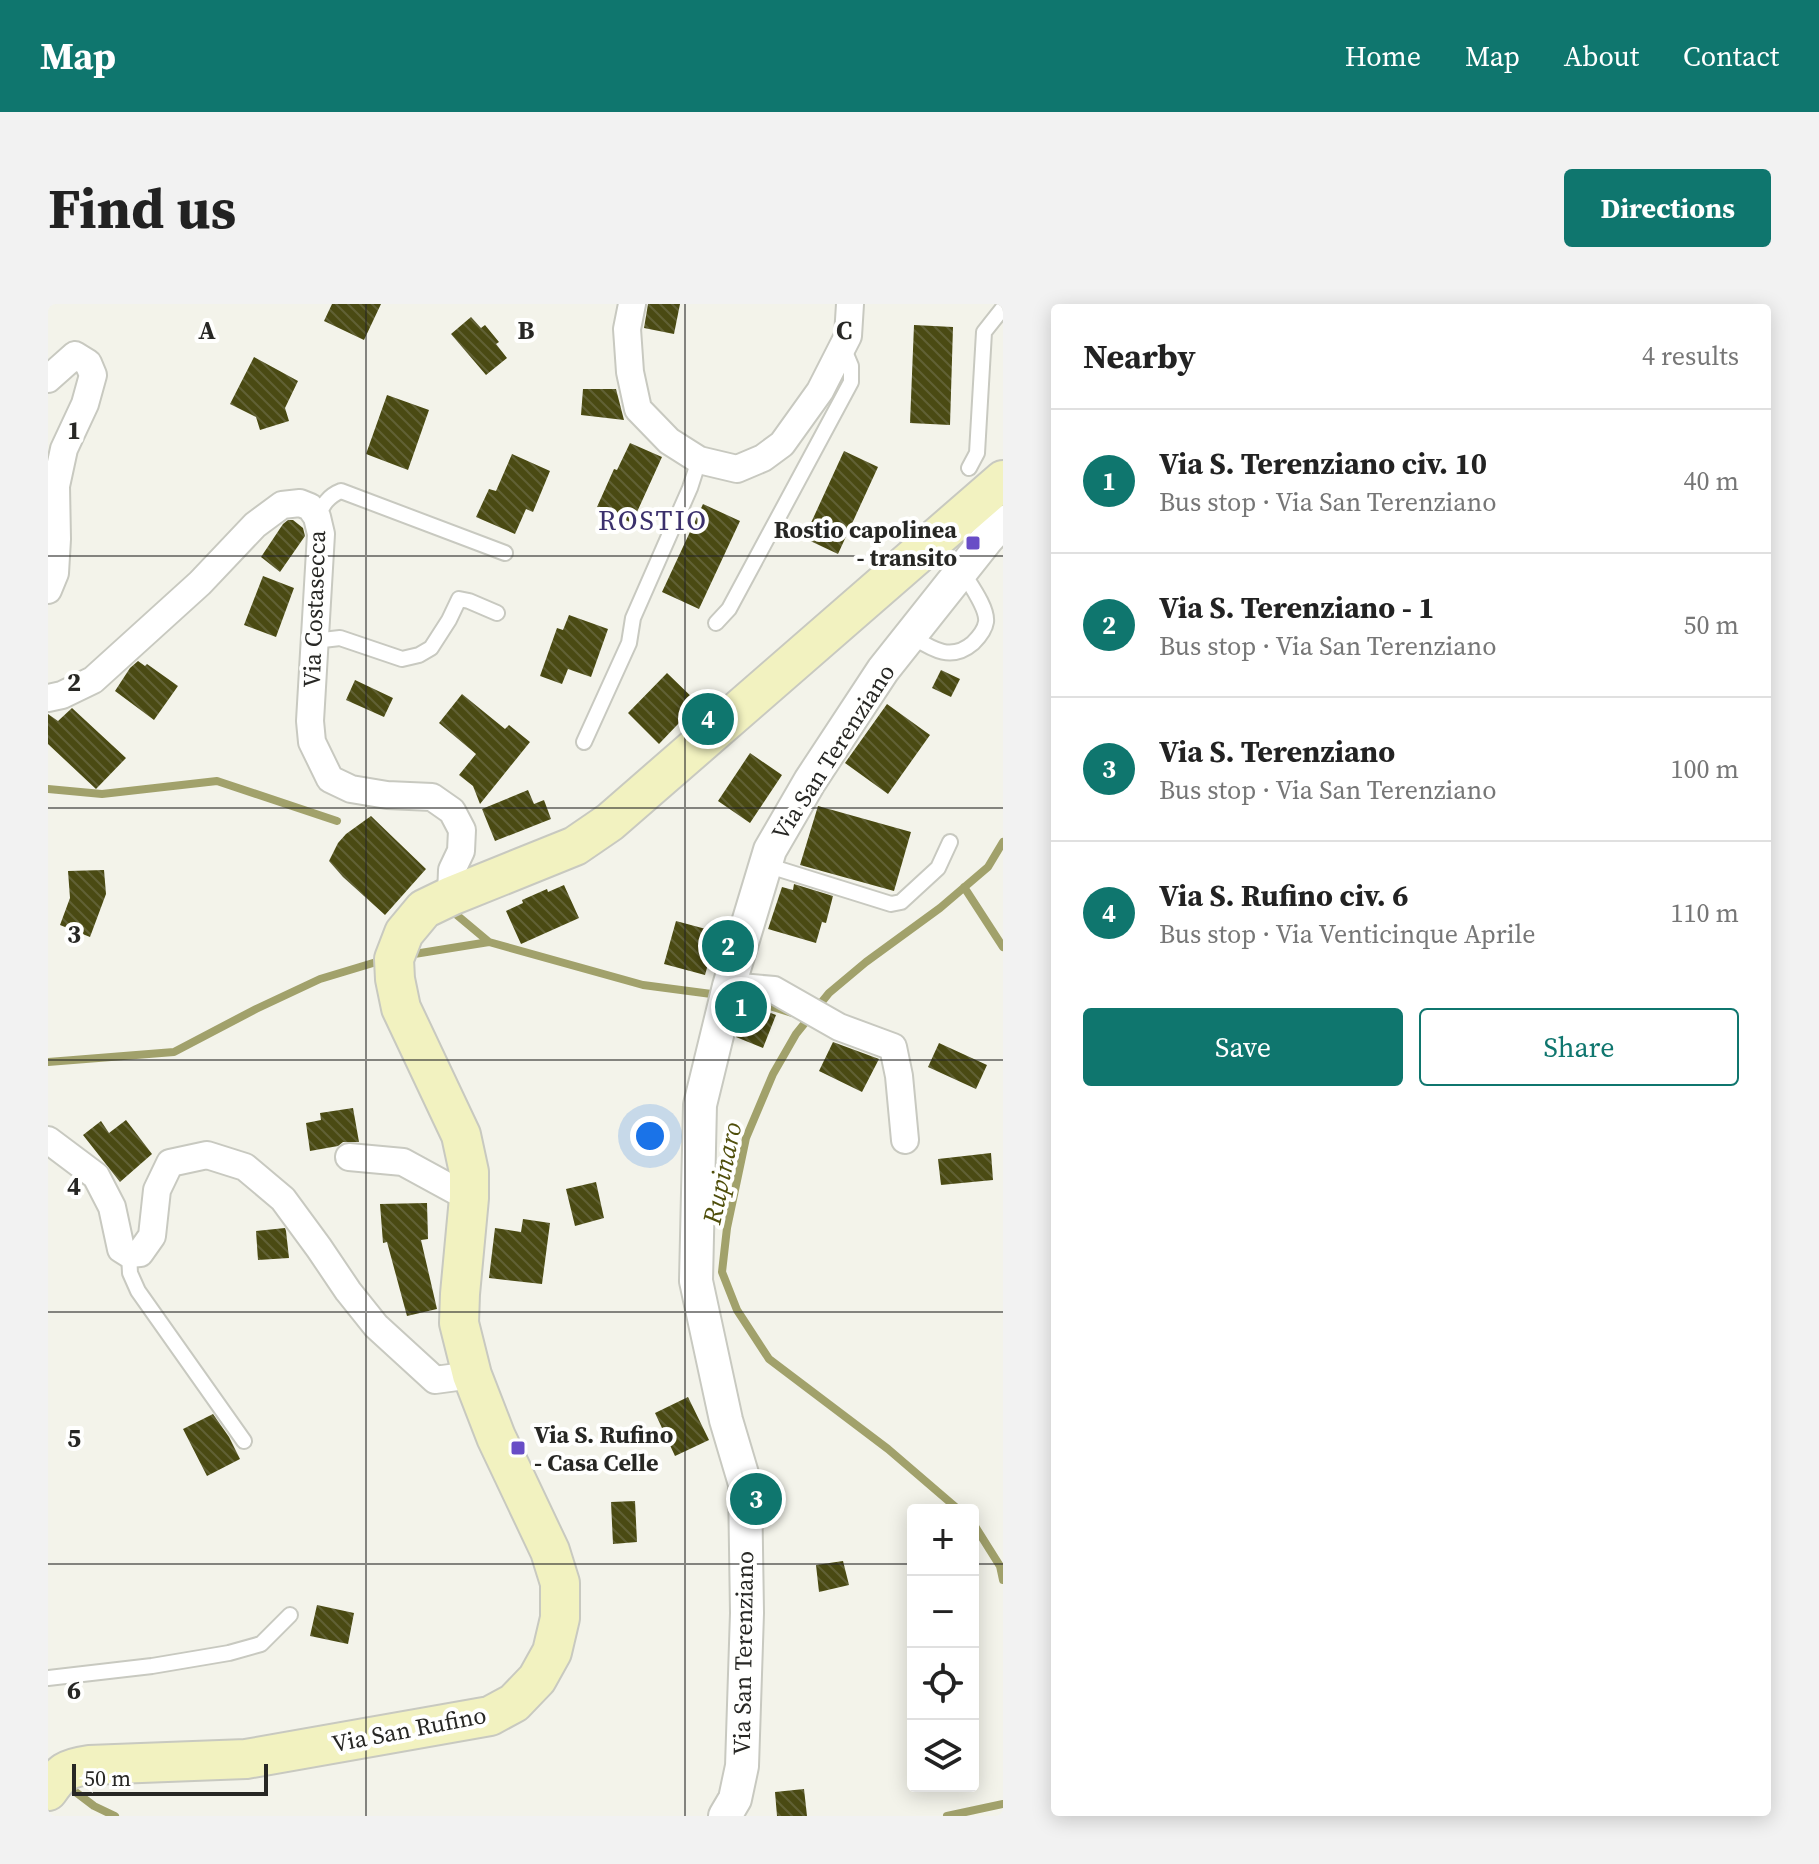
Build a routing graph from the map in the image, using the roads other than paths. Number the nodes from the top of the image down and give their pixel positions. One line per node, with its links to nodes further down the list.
1 (632, 304): 6 (street)
2 (850, 304): 4 (street)
3 (1003, 308): 7 (lane)
4 (843, 346): 6 (street); 14 (lane)
5 (48, 379): 12 (street)
6 (699, 460): 18 (lane)
7 (986, 474): 21 (main road)
8 (317, 517): 10 (lane); 16 (street, Via Costasecca); 17 (street, Via Costasecca)
9 (1003, 522): 11 (street, Via San Terenziano)
10 (505, 553)
11 (962, 571): 15 (street, Via San Terenziano); 15 (lane)
12 (48, 590)
13 (497, 613): 16 (lane)
14 (716, 623)
15 (911, 636): 20 (street, Via San Terenziano)
16 (314, 641): 21 (street, Via Costasecca)
17 (48, 698)
18 (584, 742)
19 (950, 842): 20 (lane)
20 (765, 865): 22 (street, Via San Terenziano)
21 (451, 896): 26 (main road, Via San Rufino)
22 (729, 986): 24 (street); 33 (street, Via San Terenziano)
23 (48, 1140): 27 (street)
24 (905, 1140)
25 (349, 1157): 26 (street)
26 (469, 1198): 28 (main road, Via San Rufino)
27 (129, 1254): 28 (street); 29 (lane)
28 (472, 1375): 32 (main road, Via San Rufino)
29 (244, 1441)
30 (290, 1615): 31 (lane)
31 (48, 1678)
32 (48, 1791)
33 (725, 1816)

